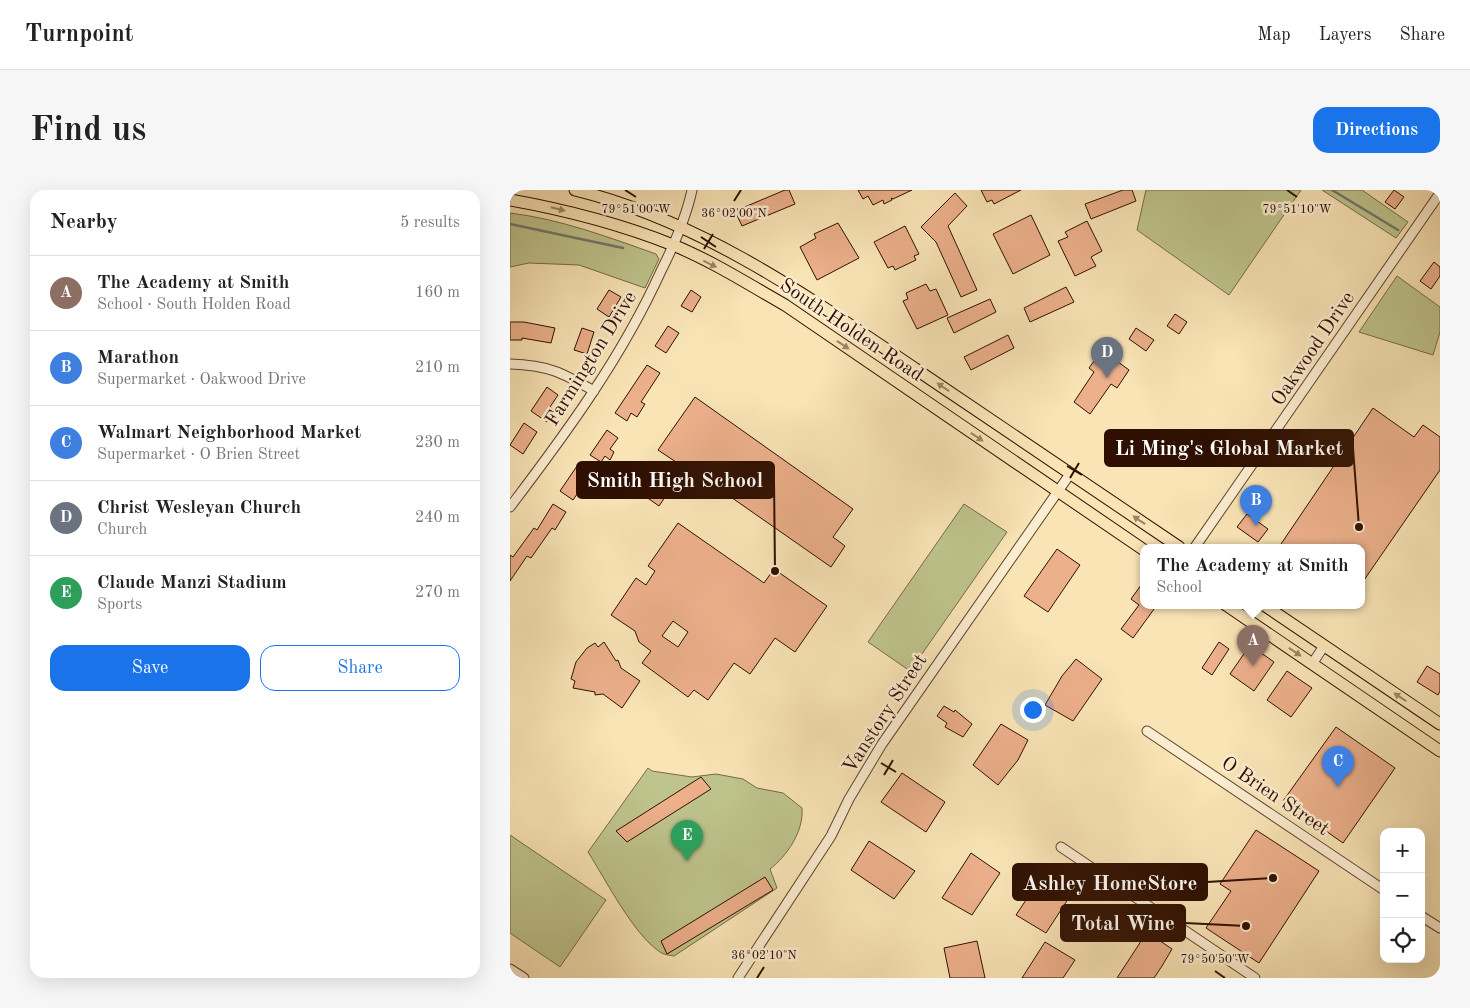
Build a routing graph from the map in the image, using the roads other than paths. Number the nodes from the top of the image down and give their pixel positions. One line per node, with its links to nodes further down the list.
1 (575, 190): 5 (main road, South Holden Road)
2 (692, 190): 5 (street, Farmington Drive)
3 (1440, 193): 13 (street, Oakwood Drive)
4 (510, 200): 6 (main road, South Holden Road, one-way to 6)
5 (682, 226): 6 (street, Farmington Drive); 9 (main road, South Holden Road, one-way to 5)
6 (673, 246): 8 (street, Farmington Drive); 10 (main road, South Holden Road, one-way to 10)
7 (510, 364): 8 (street)
8 (594, 391): 11 (street, Farmington Drive)
9 (1070, 474): 10 (street, Vanstory Street); 12 (main road, South Holden Road, one-way to 9)
10 (1057, 492): 14 (main road, South Holden Road); 28 (street, Vanstory Street)
11 (510, 507)
12 (1175, 544)
13 (1197, 544)
14 (1140, 547)
15 (1232, 609): 18 (main road, one-way to 18)
16 (1270, 609): 17 (main road)
17 (1324, 646): 18 (street); 19 (main road, one-way to 17)
18 (1312, 664): 21 (main road)
19 (1440, 724)
20 (1147, 731): 23 (street, O Brien Street)
21 (1440, 752)
22 (1061, 847): 29 (street)
23 (1380, 887)
24 (1424, 918): 25 (street)
25 (1440, 928)
26 (510, 969): 27 (street)
27 (524, 978)
28 (738, 978)
29 (1255, 978)

